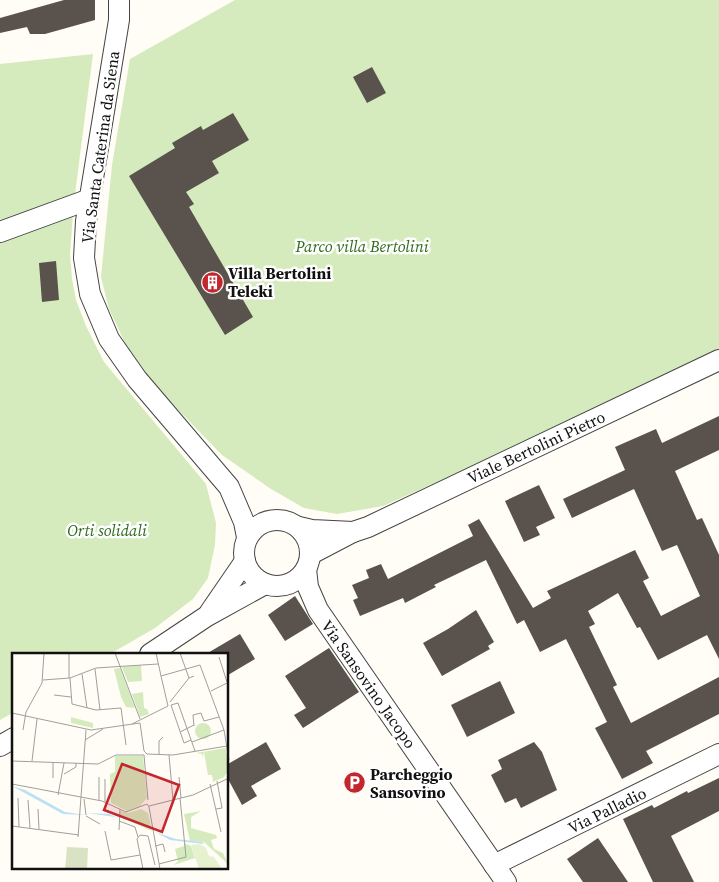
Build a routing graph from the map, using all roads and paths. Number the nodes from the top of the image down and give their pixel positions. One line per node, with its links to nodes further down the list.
1 (119, 0): 2 (street, Via Santa Caterina da Siena)
2 (90, 199): 3 (street); 5 (street, Via Santa Caterina da Siena)
3 (0, 232)
4 (719, 360): 8 (street, Viale Bertolini Pietro)
5 (229, 487): 6 (street, Via Santa Caterina da Siena); 9 (street, Via Santa Caterina da Siena)
6 (276, 519): 7 (street); 9 (street)
7 (299, 527): 8 (street, Viale Bertolini Pietro); 11 (street)
8 (353, 532): 11 (street, Viale Bertolini Pietro)
9 (247, 537): 10 (street)
10 (245, 561): 12 (street); 15 (street)
11 (308, 562): 13 (street); 14 (street, Via Sansovino Jacopo)
12 (265, 584): 13 (street); 15 (street)
13 (287, 585): 14 (street, Via Sansovino Jacopo)
14 (318, 610): 20 (street, Via Sansovino Jacopo)
15 (207, 616): 16 (street)
16 (152, 653)
17 (12, 739): 18 (street)
18 (0, 746)
19 (719, 754): 20 (street, Via Palladio)
20 (494, 865): 21 (street, Via Sansovino Jacopo)
21 (506, 882)

